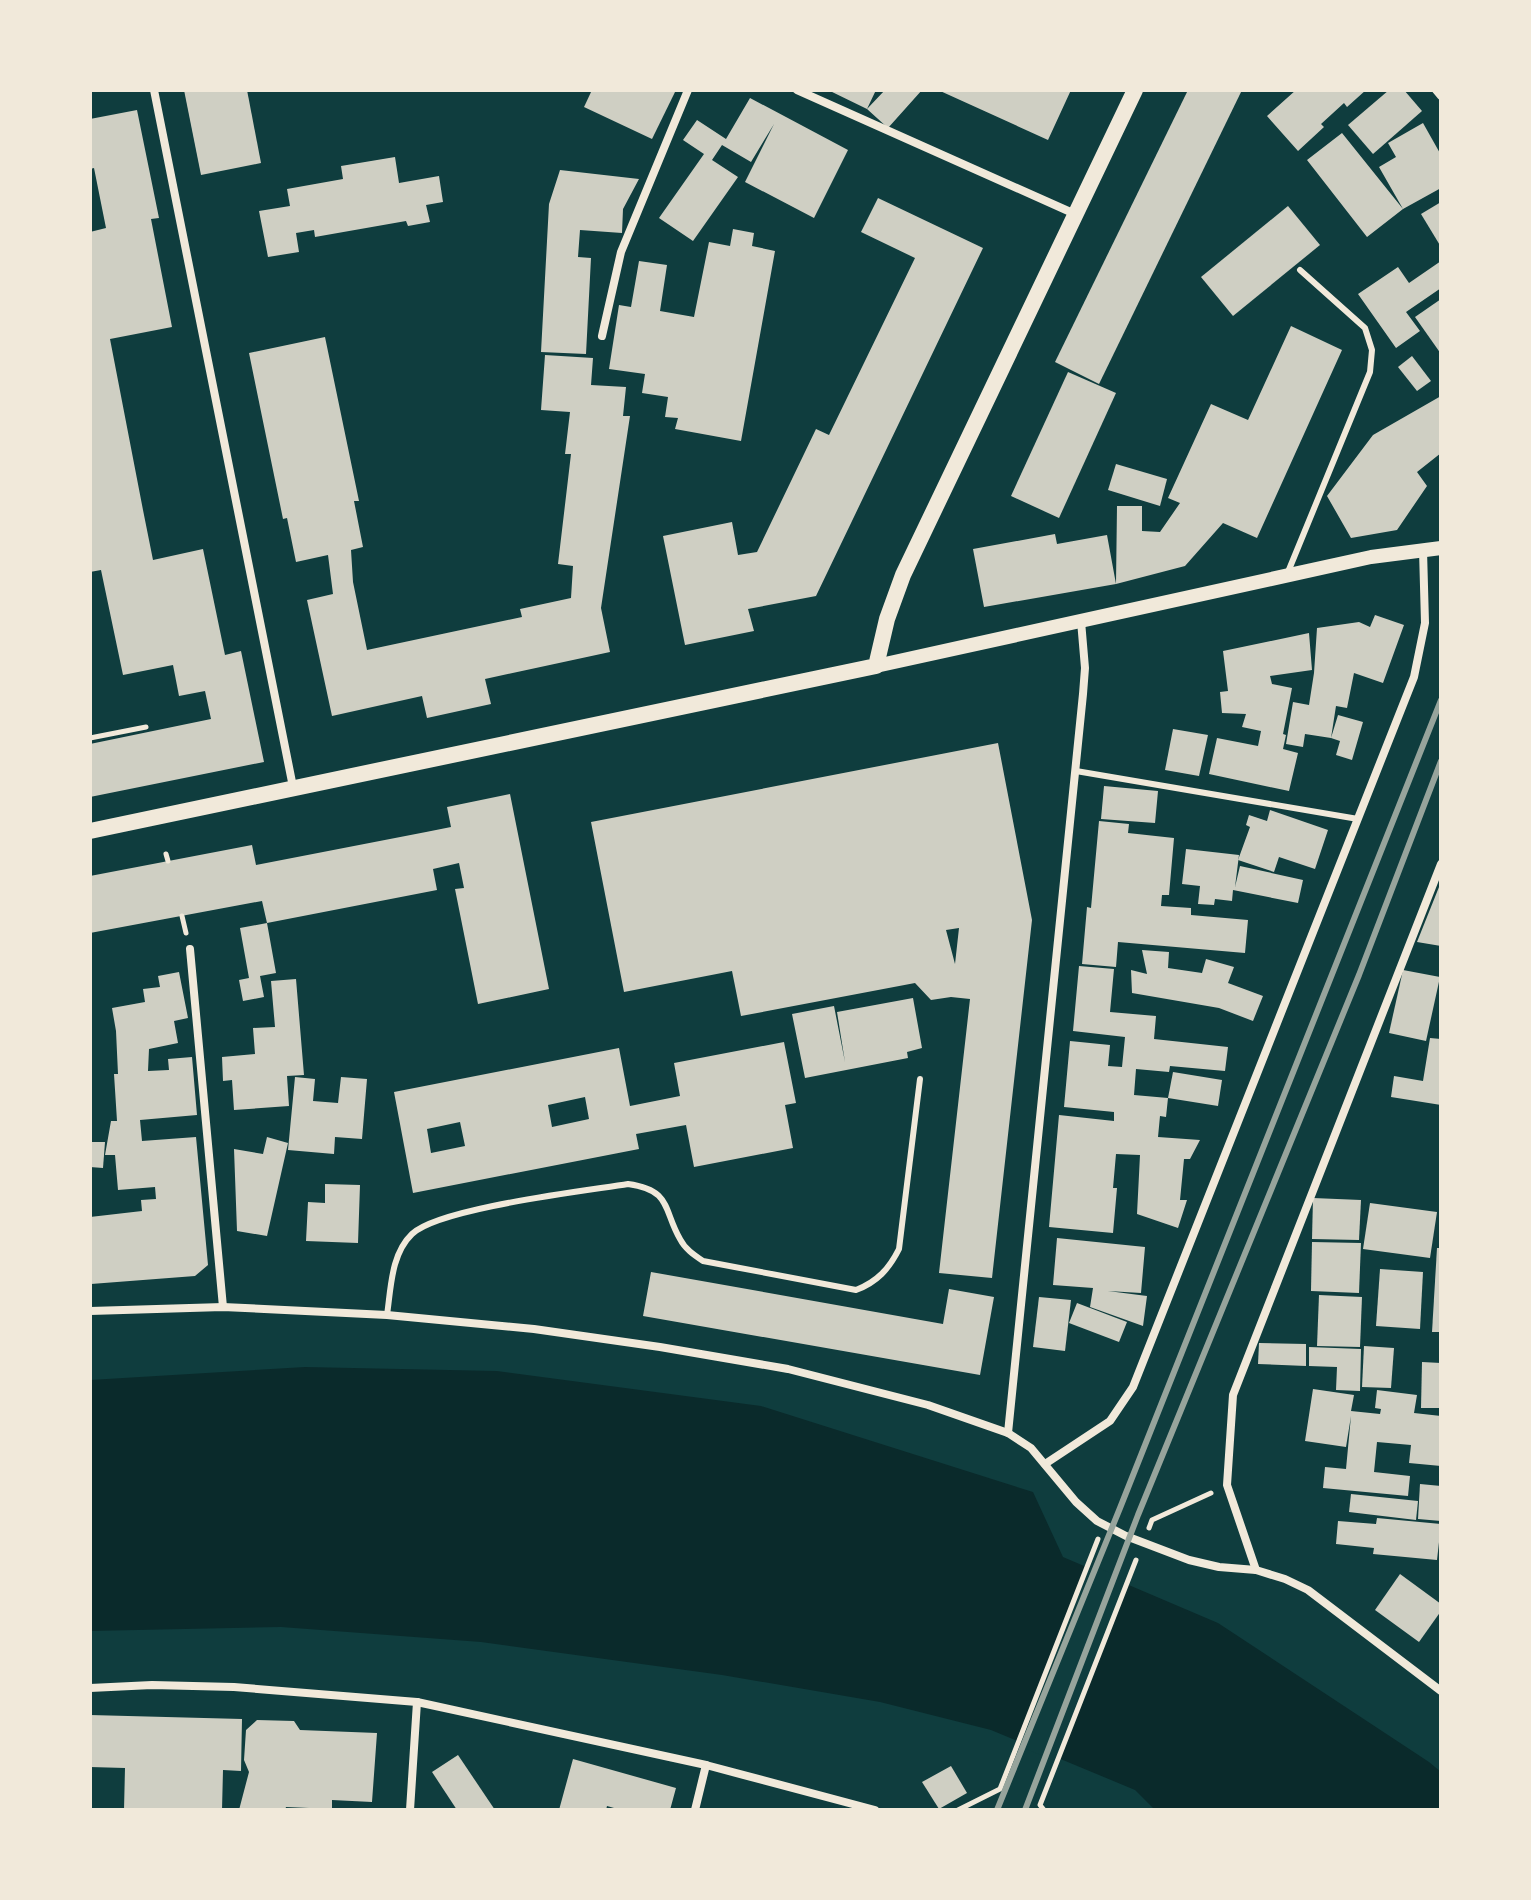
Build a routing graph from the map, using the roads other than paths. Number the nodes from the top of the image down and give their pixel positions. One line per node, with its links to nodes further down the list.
1 (154, 90): 16 (street)
2 (688, 90): 9 (street)
3 (797, 90): 7 (street)
4 (1135, 90): 7 (main road)
5 (1436, 90): 6 (street)
6 (1441, 96)
7 (1075, 214): 14 (main road)
8 (1300, 270): 12 (lane)
9 (602, 336)
10 (1441, 548): 11 (street)
11 (1423, 550): 12 (street); 17 (street)
12 (1287, 576): 13 (street)
13 (1081, 621): 14 (street); 15 (street)
14 (876, 666): 16 (main road)
15 (1076, 771): 17 (lane); 25 (street)
16 (293, 787): 18 (main road)
17 (1358, 819): 26 (street)
18 (90, 831)
19 (1441, 864): 27 (street)
20 (190, 949): 22 (street)
21 (920, 1079): 24 (lane)
22 (223, 1307): 23 (street); 24 (street)
23 (90, 1311)
24 (387, 1315): 25 (street)
25 (1008, 1433): 26 (street)
26 (1045, 1464): 27 (street)
27 (1256, 1570): 29 (street)
28 (90, 1688): 30 (street)
29 (1441, 1691)
30 (417, 1702): 31 (street); 32 (street)
31 (706, 1765): 33 (street); 34 (street)
32 (410, 1810)
33 (695, 1810)
34 (875, 1810)

